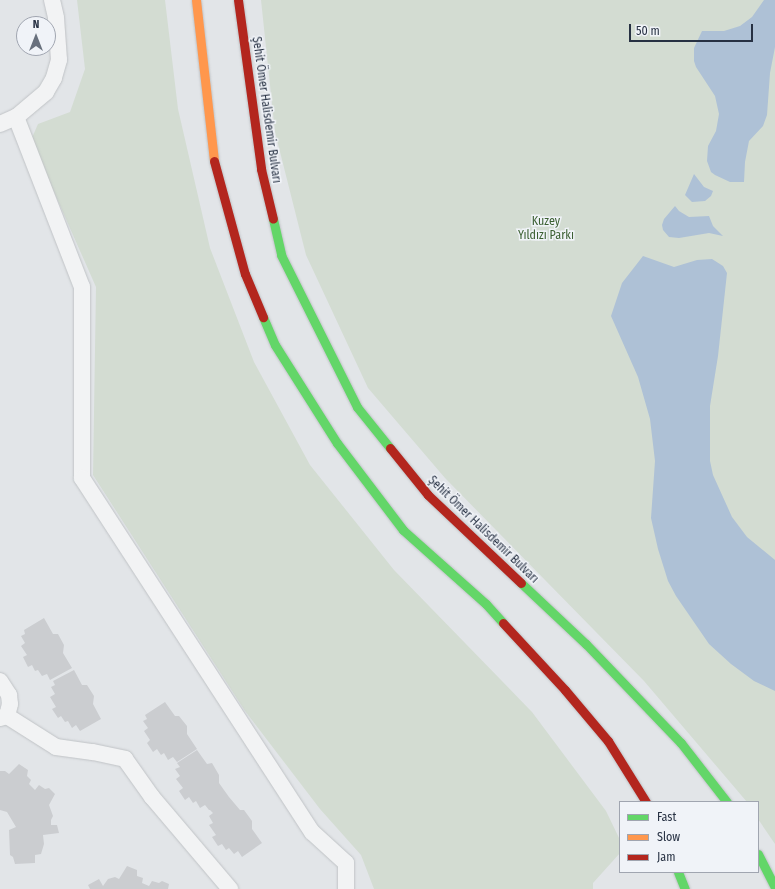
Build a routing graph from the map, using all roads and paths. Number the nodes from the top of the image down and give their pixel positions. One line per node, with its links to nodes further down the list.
1 (52, 0): 4 (street)
2 (196, 0): 8 (highway)
3 (238, 0): 9 (highway, Şehit Ömer Halisdemir Bulvarı)
4 (16, 117): 5 (street); 14 (street)
5 (0, 124)
6 (0, 681): 7 (street)
7 (3, 717): 13 (street)
8 (645, 801)
9 (726, 801)
10 (759, 856): 12 (highway)
11 (678, 873): 15 (highway)
12 (775, 888)
13 (230, 889)
14 (346, 889)
15 (685, 889)

